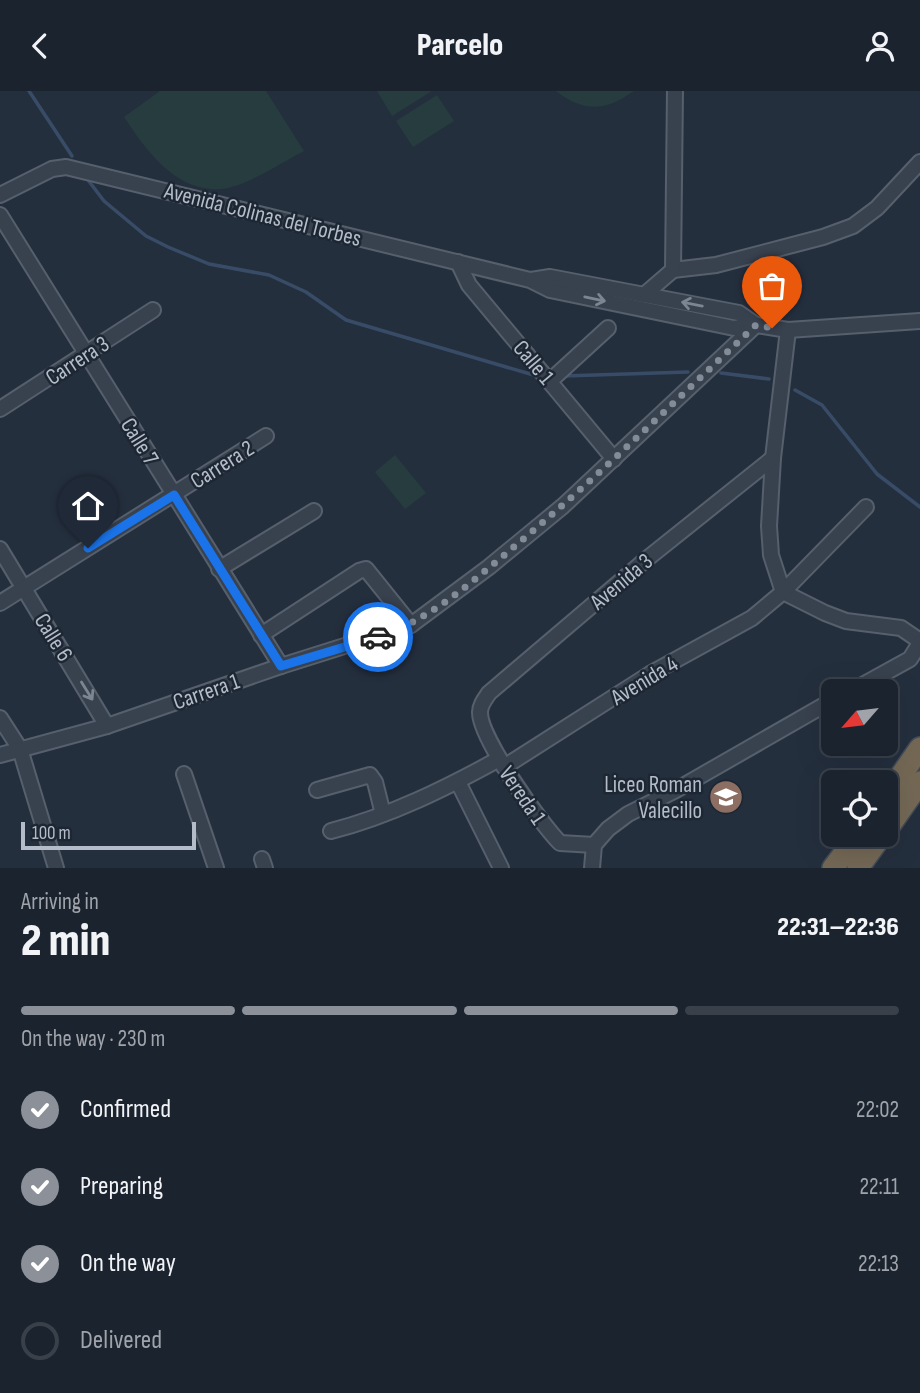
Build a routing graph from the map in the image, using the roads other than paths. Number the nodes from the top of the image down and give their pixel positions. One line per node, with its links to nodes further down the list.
1 (675, 91): 6 (street)
2 (920, 162): 6 (street)
3 (0, 195): 5 (street, Avenida Colinas del Torbes)
4 (0, 215): 14 (street, Calle 7)
5 (458, 262): 7 (street, Avenida Colinas del Torbes); 15 (street, Calle 1)
6 (673, 270): 8 (street)
7 (530, 280): 8 (street, Avenida Colinas del Torbes); 11 (street, Avenida Colinas del Torbes, one-way to 11)
8 (645, 295): 11 (street, Avenida Colinas del Torbes, one-way to 8)
9 (153, 310): 14 (street, Carrera 3)
10 (920, 321): 13 (street, Avenida Colinas del Torbes)
11 (756, 325): 13 (street, Avenida Colinas del Torbes); 19 (street, Carrera 1)
12 (608, 328): 15 (street)
13 (788, 330): 18 (street)
14 (86, 355): 16 (street, Carrera 3); 20 (street, Calle 7)
15 (550, 381): 19 (street, Calle 1)
16 (0, 409)
17 (266, 436): 20 (street, Carrera 2)
18 (773, 458): 26 (street); 34 (street, Avenida 3)
19 (614, 459): 28 (street, Carrera 1)
20 (174, 495): 24 (street, Calle 7); 25 (street, Carrera 2)
21 (866, 507): 26 (street, Avenida 4)
22 (314, 511): 24 (street)
23 (0, 549): 25 (street, Calle 6)
24 (219, 569): 29 (street, Calle 7)
25 (24, 589): 27 (street, Carrera 2); 36 (street, Calle 6, one-way to 36)
26 (783, 592): 30 (street); 40 (street, Avenida 4)
27 (0, 604)
28 (411, 625): 29 (street); 31 (street, Carrera 1)
29 (261, 635): 31 (street, Calle 7)
30 (920, 642): 32 (street)
31 (281, 666): 36 (street, Carrera 1)
32 (874, 679)
33 (821, 707): 49 (street)
34 (480, 712): 40 (street, Vereda 1)
35 (0, 718): 38 (street)
36 (107, 726): 38 (street, Carrera 1)
37 (920, 748): 42 (highway)
38 (19, 749): 39 (street, Carrera 1); 52 (street)
39 (0, 755)
40 (501, 763): 43 (street, Avenida 4); 49 (street, Vereda 1)
41 (184, 775): 53 (street)
42 (898, 780)
43 (458, 782): 47 (street, Avenida 4); 54 (street)
44 (920, 782): 46 (highway)
45 (317, 790): 47 (street)
46 (898, 813)
47 (383, 814): 48 (street, Avenida 4)
48 (331, 831)
49 (594, 845): 55 (street)
50 (849, 847): 56 (highway)
51 (874, 847): 57 (highway)
52 (56, 868)
53 (216, 868)
54 (501, 868)
55 (592, 868)
56 (833, 868)
57 (858, 868)

